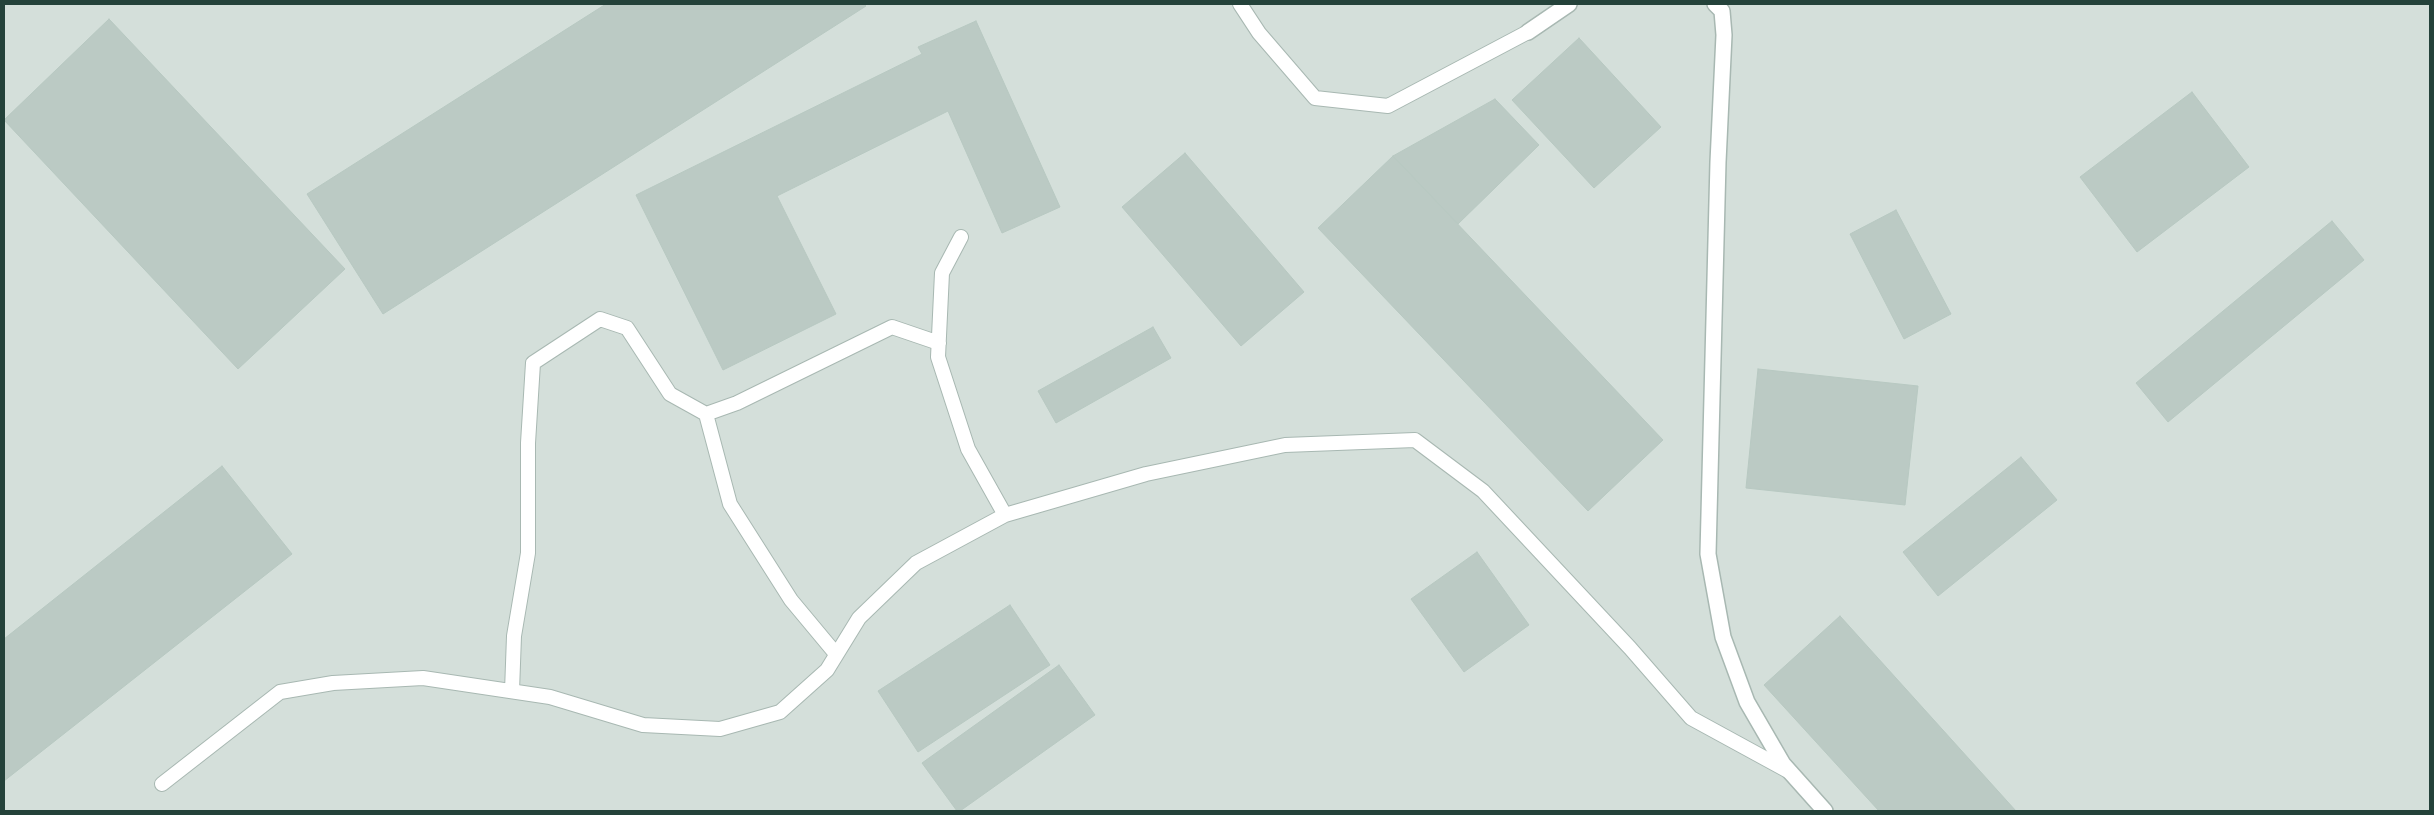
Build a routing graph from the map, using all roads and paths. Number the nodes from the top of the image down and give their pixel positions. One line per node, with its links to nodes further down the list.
1 (1240, 4): 4 (lane)
2 (1569, 4): 4 (street)
3 (1722, 6): 11 (street)
4 (1528, 32)
5 (961, 237): 6 (lane)
6 (939, 343): 7 (lane); 8 (lane)
7 (706, 414): 9 (lane); 10 (lane)
8 (1005, 515): 9 (lane); 11 (lane)
9 (836, 654): 10 (lane)
10 (512, 691): 12 (lane)
11 (1790, 772): 13 (street)
12 (162, 784)
13 (1825, 811)

